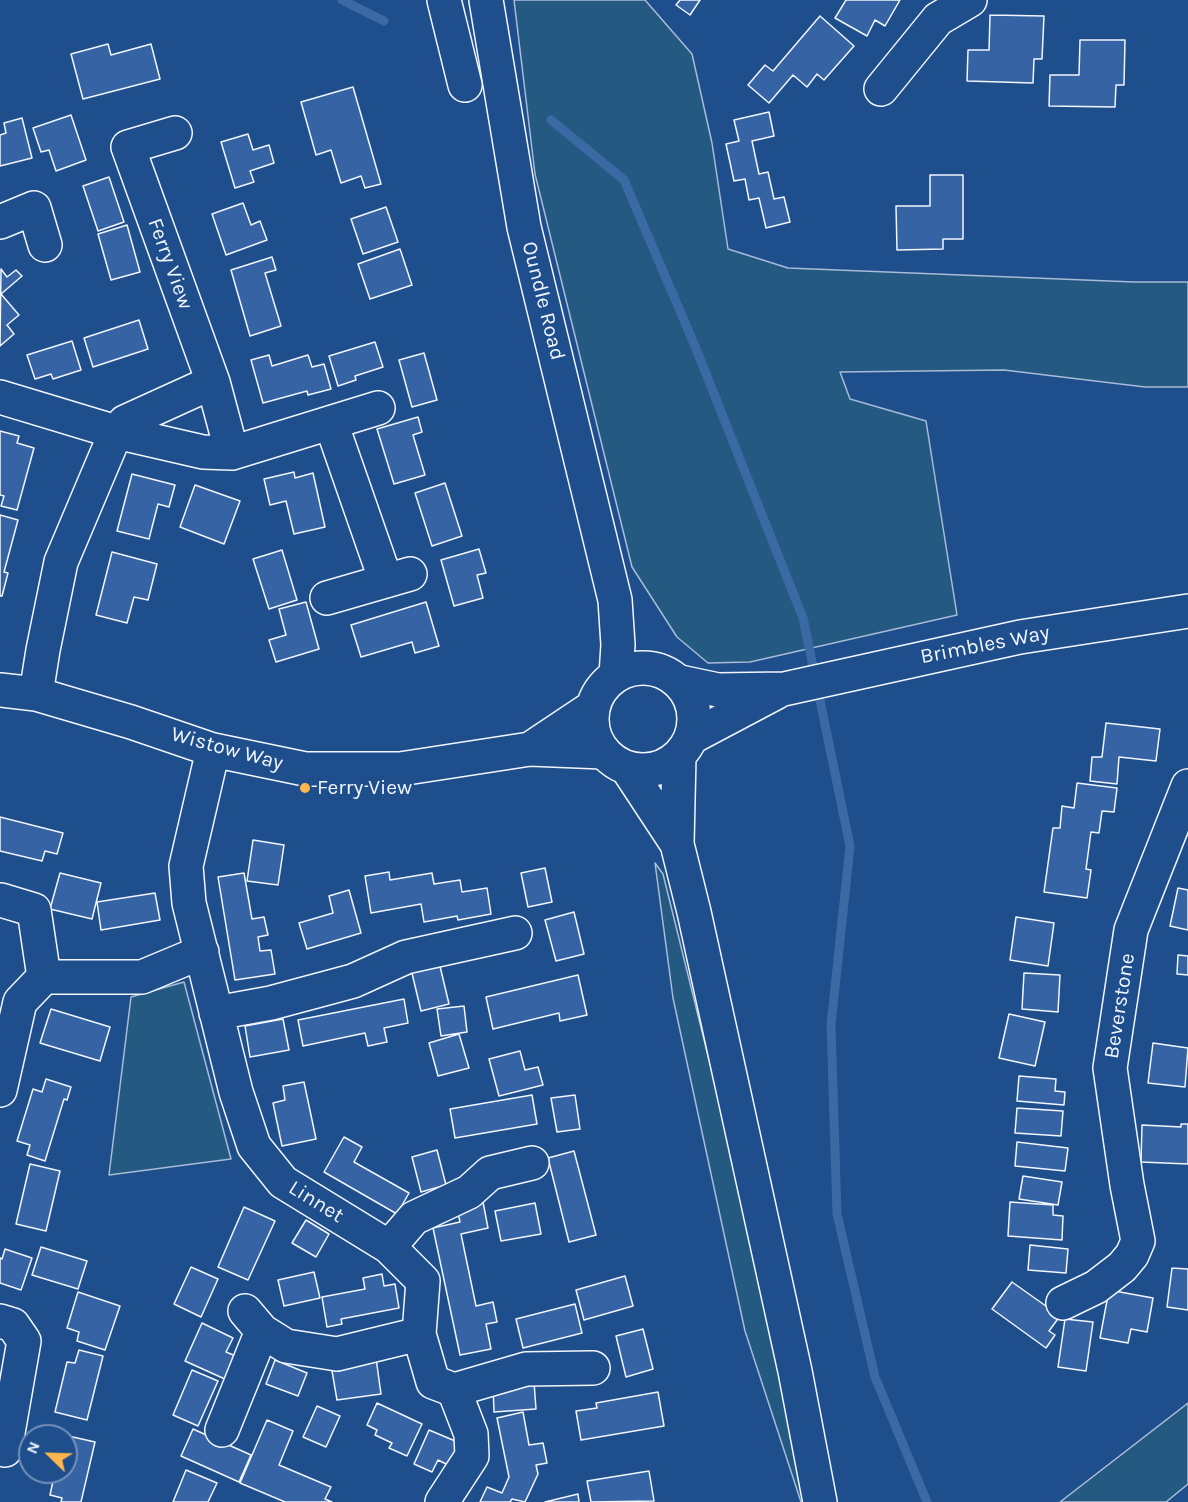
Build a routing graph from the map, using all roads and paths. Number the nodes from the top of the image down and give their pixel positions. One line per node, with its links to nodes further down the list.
1 (444, 0): 4 (street)
2 (486, 0): 4 (street, Oundle Road)
3 (970, 0): 5 (street)
4 (500, 85): 16 (street, Oundle Road)
5 (881, 89)
6 (175, 134): 9 (street, Ferry View)
7 (0, 222): 8 (street)
8 (45, 245)
9 (213, 382): 13 (street); 14 (street, Ferry View)
10 (0, 397): 13 (street)
11 (378, 408): 12 (street)
12 (331, 423): 14 (street); 15 (street)
13 (116, 432): 14 (street); 22 (street)
14 (232, 453)
15 (327, 598)
16 (615, 600): 18 (street, Oundle Road); 19 (street, Oundle Road)
17 (1188, 611): 20 (street, Brimbles Way)
18 (616, 675): 19 (street); 23 (street)
19 (669, 676): 20 (street, Brimbles Way); 24 (street)
20 (784, 689): 24 (street, Brimbles Way)
21 (0, 690): 22 (street, Wistow Way)
22 (36, 694): 26 (street, Wistow Way)
23 (593, 707): 25 (street, Wistow Way); 27 (street)
24 (685, 746): 27 (street); 29 (street)
25 (530, 749): 26 (street, Wistow Way); 27 (street, Wistow Way)
26 (213, 750): 33 (street, Linnet)
27 (615, 760): 29 (street)
28 (1188, 786): 30 (street, Beverstone)
29 (677, 844): 47 (street)
30 (1176, 853): 39 (street, Beverstone)
31 (1, 900): 34 (street)
32 (515, 933): 35 (street)
33 (202, 952): 34 (street); 35 (street, Linnet)
34 (44, 976): 36 (street)
35 (216, 1013): 38 (street, Linnet)
36 (0, 1088)
37 (532, 1163): 38 (street)
38 (389, 1247): 41 (street, Linnet)
39 (1063, 1303)
40 (0, 1321): 45 (street)
41 (418, 1334): 43 (street, Linnet); 44 (street)
42 (593, 1368): 43 (street)
43 (454, 1390): 46 (street)
44 (222, 1430)
45 (5, 1450)
46 (442, 1502)
47 (820, 1502)

